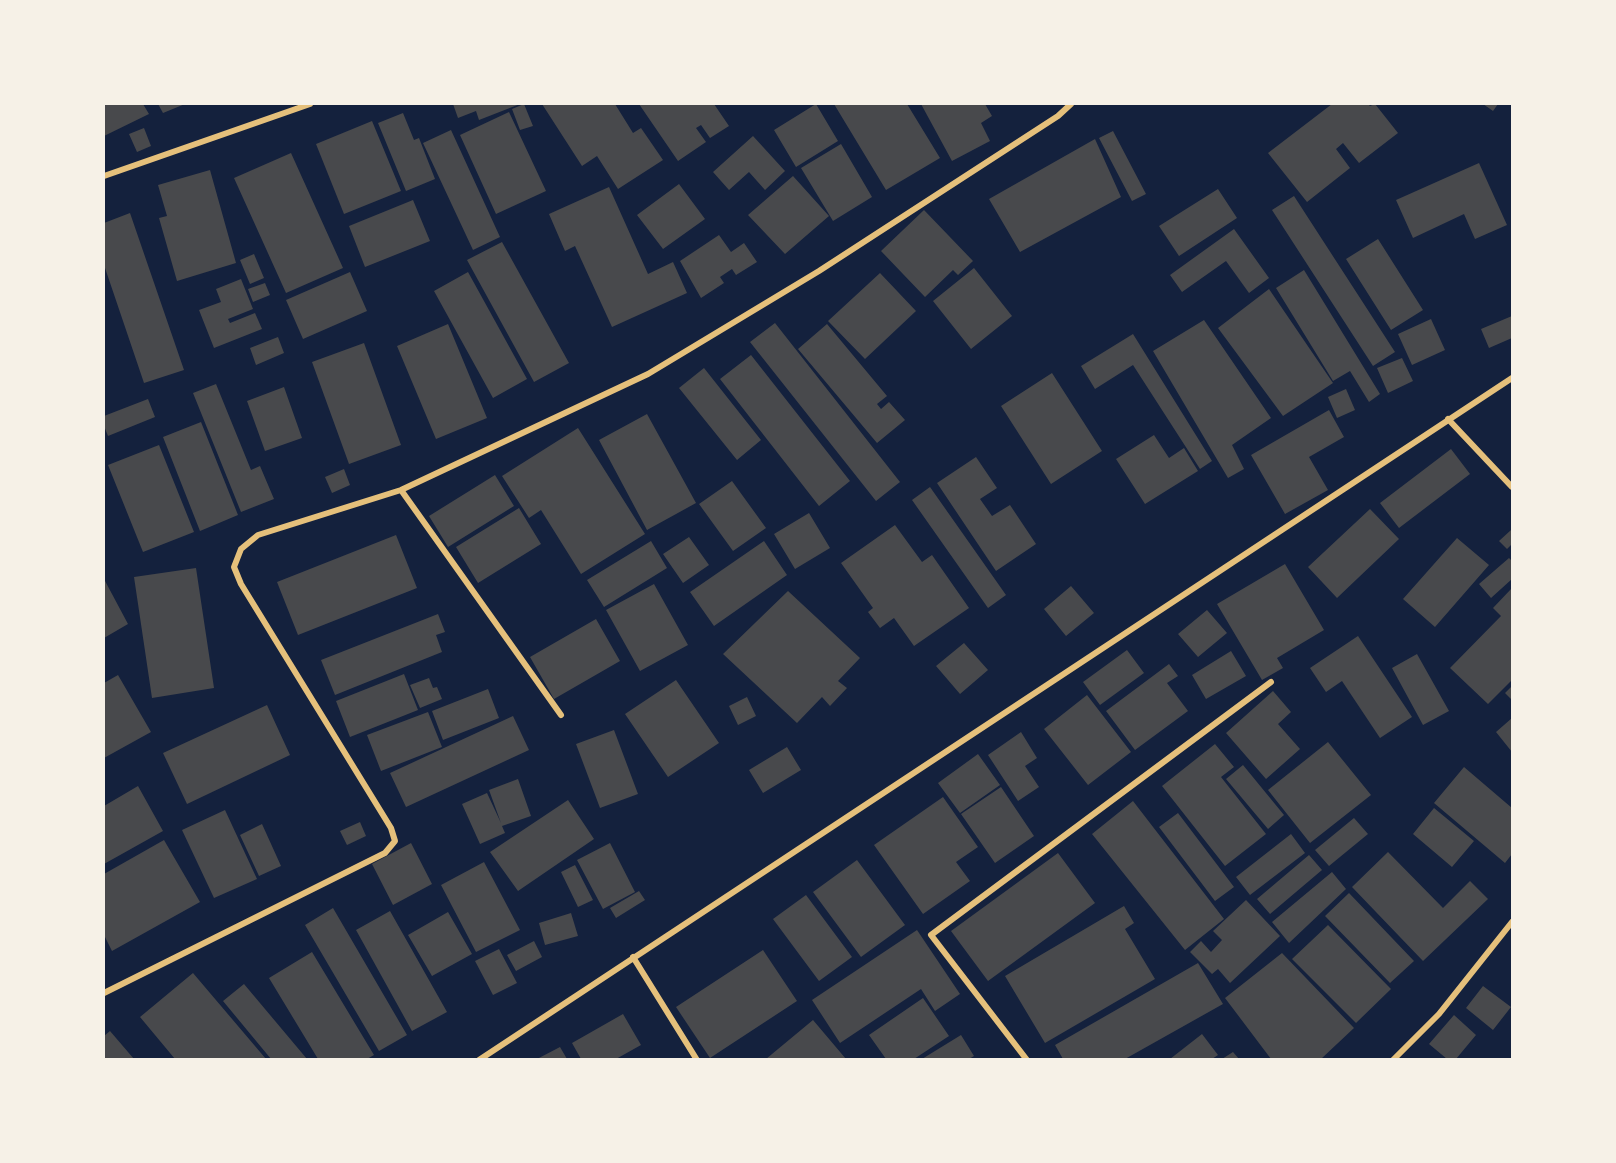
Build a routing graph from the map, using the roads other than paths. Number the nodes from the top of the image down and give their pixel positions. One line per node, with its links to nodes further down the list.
1 (310, 104): 3 (street)
2 (1071, 104): 7 (street)
3 (104, 176)
4 (1512, 378): 5 (street)
5 (1448, 419): 6 (street); 11 (street)
6 (1512, 487)
7 (401, 490): 9 (street); 12 (street)
8 (1271, 682): 15 (street)
9 (561, 715)
10 (1512, 922): 16 (street)
11 (633, 957): 13 (street); 14 (street)
12 (104, 993)
13 (479, 1059)
14 (697, 1059)
15 (1027, 1059)
16 (1393, 1059)

